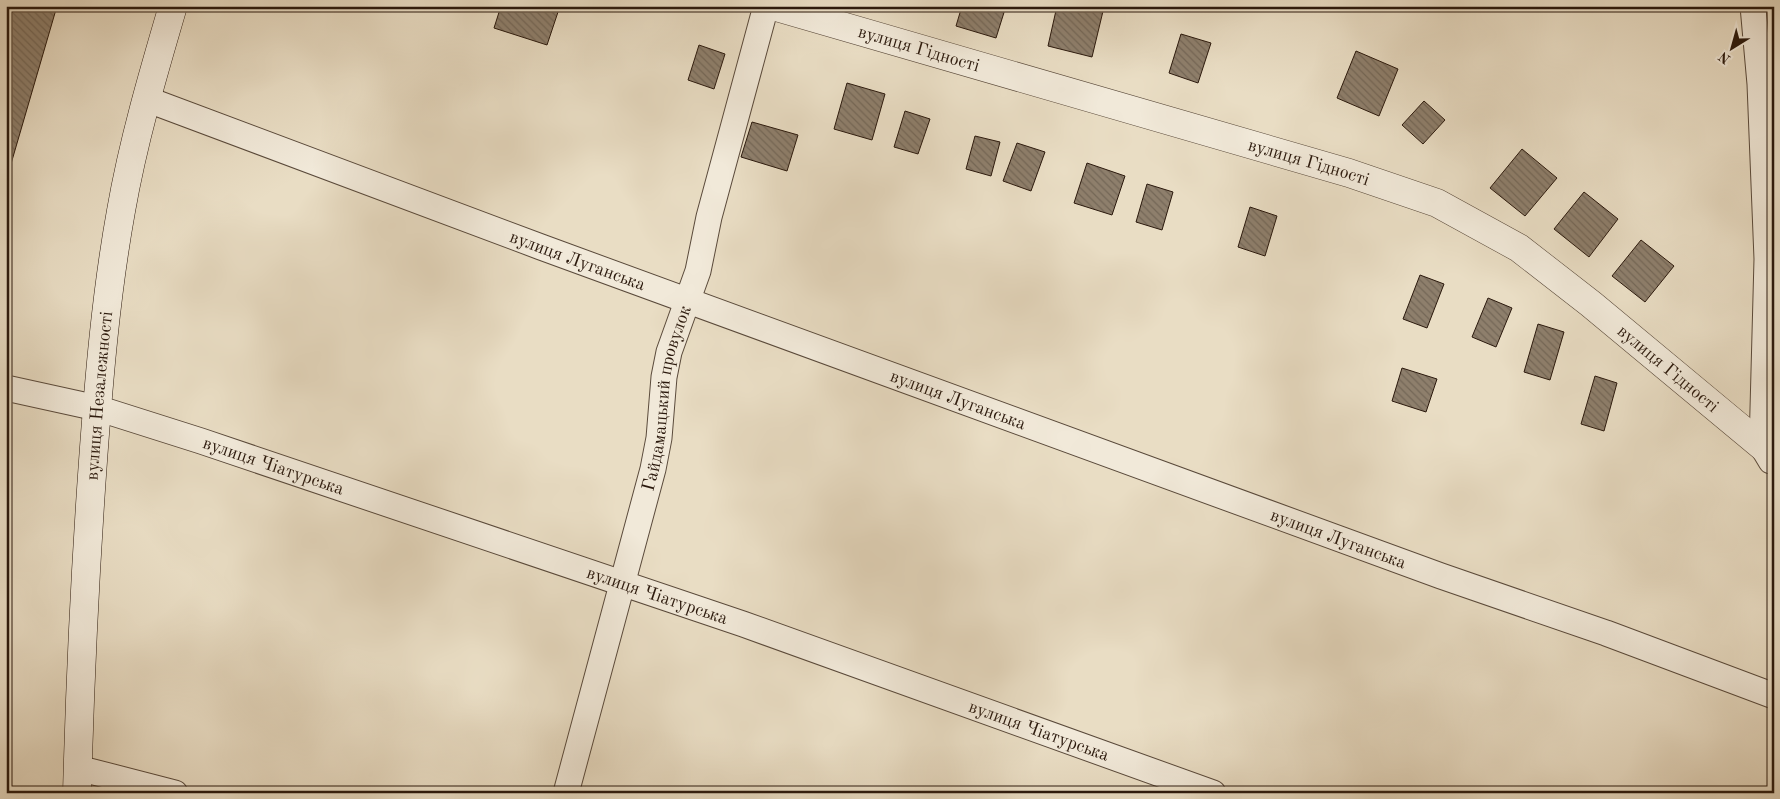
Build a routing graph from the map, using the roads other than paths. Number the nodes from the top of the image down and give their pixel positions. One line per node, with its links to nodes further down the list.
1 (173, 6): 6 (street, вулиця Незалежності)
2 (766, 6): 7 (street, Гайдамацький провулок)
3 (773, 6): 10 (street, вулиця Гідності)
4 (1753, 6): 5 (street)
5 (1766, 80): 10 (street)
6 (146, 99): 7 (street, вулиця Луганська); 9 (street, вулиця Незалежності)
7 (689, 300): 11 (street, Гайдамацький провулок); 12 (street, вулиця Луганська)
8 (6, 388): 9 (street)
9 (97, 408): 11 (street, вулиця Чіатурська); 13 (street, вулиця Незалежності)
10 (1770, 456)
11 (622, 583): 15 (street, Гайдамацький провулок); 16 (street, вулиця Чіатурська)
12 (1774, 696)
13 (78, 781): 14 (street)
14 (175, 793)
15 (566, 793)
16 (1213, 793)

